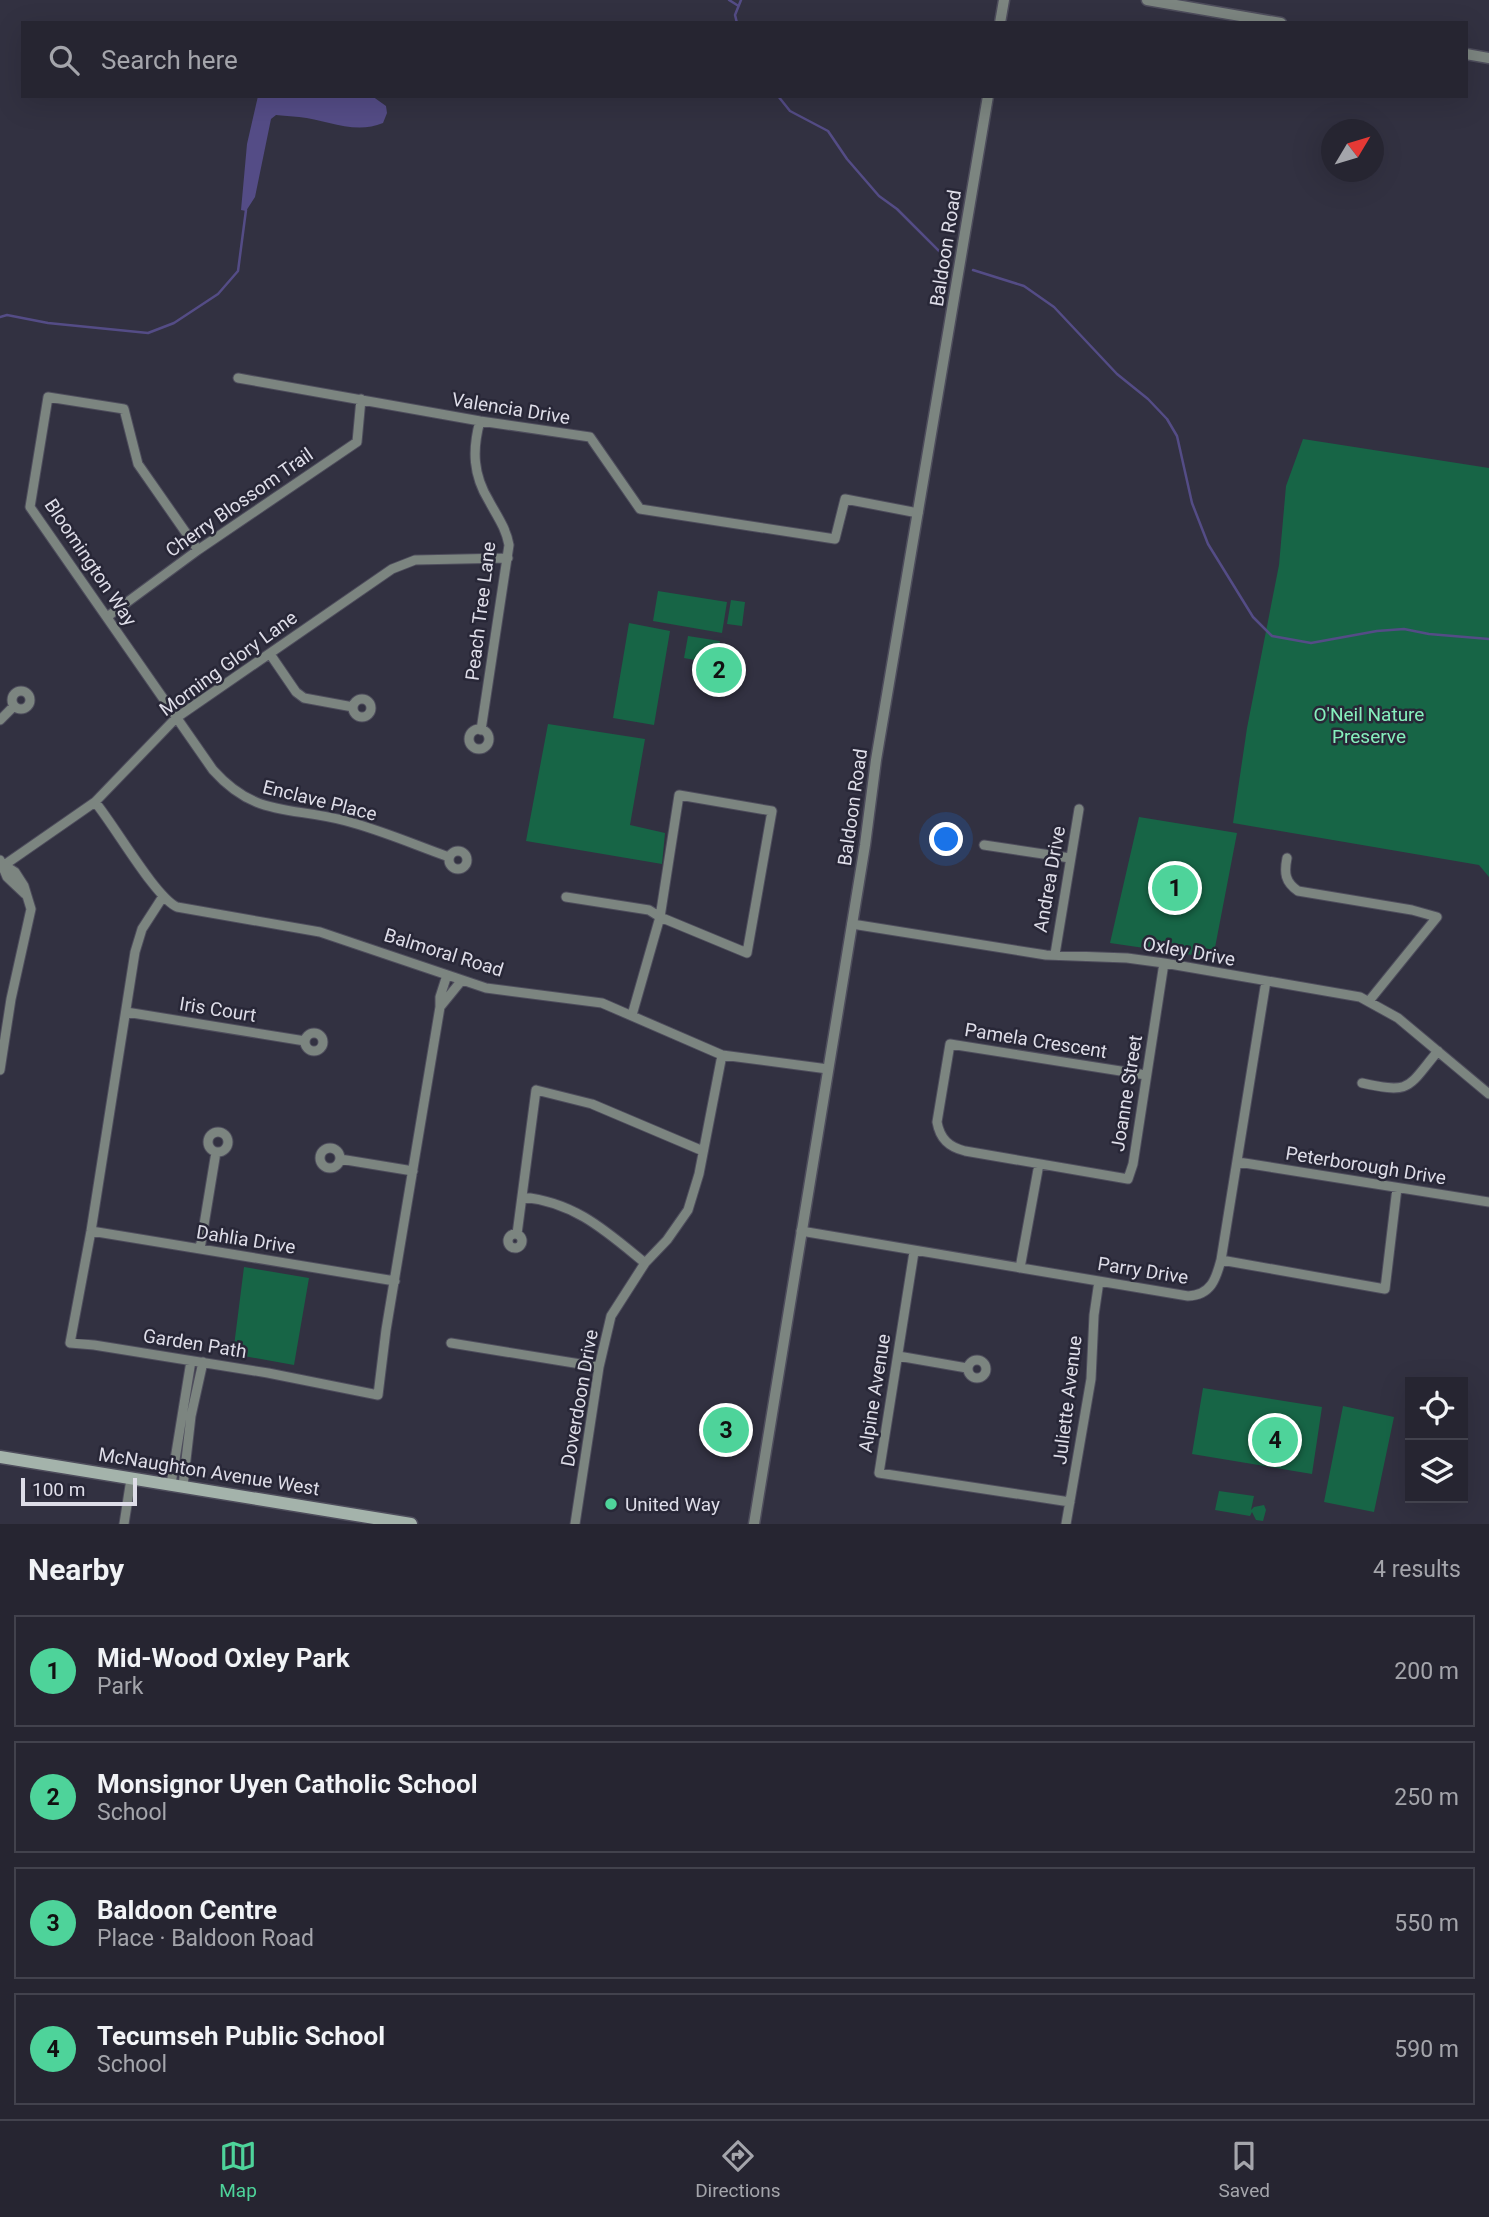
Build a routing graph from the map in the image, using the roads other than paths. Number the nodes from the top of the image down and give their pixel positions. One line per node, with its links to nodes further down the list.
1 (1004, 0): 3 (street)
2 (1147, 0): 4 (street)
3 (1000, 21)
4 (1269, 21)
5 (1468, 54): 6 (street)
6 (1489, 58)
7 (988, 98): 11 (street, Baldoon Road)
8 (238, 378): 9 (street, Valencia Drive)
9 (361, 398): 10 (street, Valencia Drive); 12 (street, Cherry Blossom Trail)
10 (480, 421): 11 (street, Valencia Drive); 13 (street, Peach Tree Lane)
11 (918, 513): 31 (street, Baldoon Road)
12 (198, 550): 14 (street, Cherry Blossom Trail); 14 (street, Bloomington Way)
13 (508, 558): 15 (street, Morning Glory Lane); 20 (street, Peach Tree Lane)
14 (107, 617): 18 (street, Bloomington Way)
15 (270, 654): 17 (street); 18 (street, Morning Glory Lane)
16 (14, 706): 19 (street)
17 (354, 707)
18 (176, 718): 21 (street, Morning Glory Lane); 24 (street, Enclave Place)
19 (0, 720)
20 (481, 730)
21 (95, 802): 27 (street, Morning Glory Lane); 29 (street)
22 (1079, 809): 25 (street, Andrea Drive)
23 (984, 845): 25 (street)
24 (449, 857)
25 (1070, 858): 32 (street, Andrea Drive)
26 (1287, 858): 37 (street)
27 (1, 864): 45 (street)
28 (566, 897): 30 (street)
29 (162, 898): 34 (street, Balmoral Road); 39 (street, Garden Path)
30 (660, 917): 30 (street); 40 (street)
31 (852, 924): 32 (street, Oxley Drive); 44 (street, Baldoon Road)
32 (1055, 954): 33 (street, Oxley Drive)
33 (1164, 963): 36 (street, Oxley Drive); 46 (street, Joanne Street)
34 (447, 975): 35 (street, Balmoral Road); 38 (street, Garden Path)
35 (462, 980): 38 (street, Garden Path); 40 (street, Balmoral Road)
36 (1266, 981): 37 (street, Oxley Drive); 52 (street, Parry Drive)
37 (1369, 1001): 42 (street, Oxley Drive)
38 (440, 1007): 54 (street, Garden Path)
39 (126, 1012): 41 (street, Iris Court); 58 (street, Garden Path)
40 (632, 1015): 43 (street, Balmoral Road)
41 (305, 1041)
42 (1438, 1051): 47 (street); 48 (street, Oxley Drive)
43 (722, 1055): 44 (street, Balmoral Road); 49 (street, Doverdoon Drive)
44 (828, 1069): 59 (street, Baldoon Road)
45 (0, 1070)
46 (1146, 1075): 53 (street, Joanne Street); 53 (street, Pamela Crescent)
47 (1362, 1083)
48 (1489, 1094)
49 (703, 1151): 56 (street); 64 (street, Doverdoon Drive)
50 (216, 1152): 61 (street)
51 (340, 1159): 54 (street)
52 (1238, 1162): 55 (street, Peterborough Drive); 63 (street, Parry Drive)
53 (1039, 1164): 65 (street)
54 (413, 1171): 66 (street, Garden Path)
55 (1397, 1188): 57 (street, Peterborough Drive); 63 (street)
56 (523, 1197): 60 (street); 64 (street)
57 (1489, 1202)
58 (91, 1231): 61 (street, Dahlia Drive); 70 (street, Garden Path)
59 (801, 1231): 62 (street, Parry Drive); 81 (street, Baldoon Road)
60 (517, 1234)
61 (200, 1250): 66 (street, Dahlia Drive)
62 (914, 1252): 65 (street, Parry Drive); 69 (street, Alpine Avenue)
63 (1222, 1260): 67 (street, Parry Drive)
64 (645, 1263): 72 (street, Doverdoon Drive)
65 (1020, 1268): 67 (street, Parry Drive)
66 (395, 1281): 71 (street, Garden Path)
67 (1099, 1281): 77 (street, Juliette Avenue)
68 (451, 1343): 72 (street)
69 (898, 1356): 73 (street); 77 (street, Alpine Avenue)
70 (191, 1361): 71 (street, Garden Path); 76 (street)
71 (202, 1362): 76 (street)
72 (599, 1367): 80 (street, Doverdoon Drive)
73 (967, 1368)
74 (0, 1457): 75 (main road, McNaughton Avenue West)
75 (131, 1479): 76 (main road, McNaughton Avenue West); 78 (street)
76 (177, 1485): 79 (main road, McNaughton Avenue West)
77 (1070, 1503): 82 (street, Juliette Avenue)
78 (124, 1524)
79 (411, 1524)
80 (575, 1524)
81 (754, 1524)
82 (1066, 1524)

